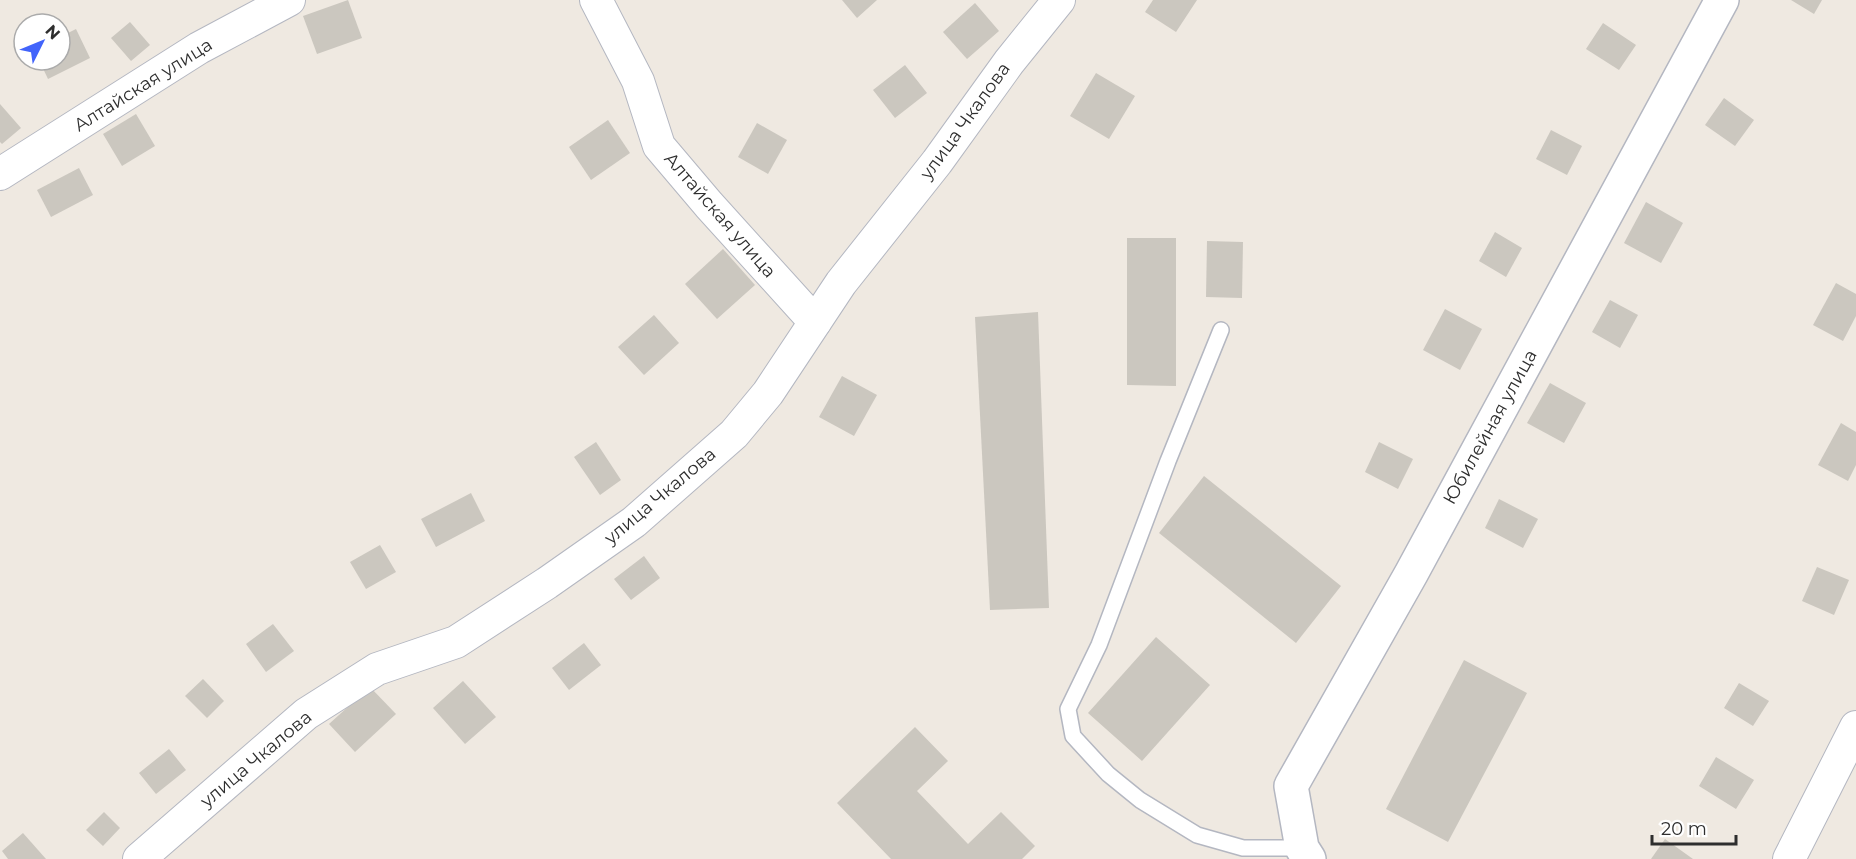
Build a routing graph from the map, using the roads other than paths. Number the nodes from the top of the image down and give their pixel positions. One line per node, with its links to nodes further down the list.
1 (289, 0): 5 (street, Алтайская улица)
2 (596, 0): 6 (street, Алтайская улица)
3 (1059, 0): 6 (street, улица Чкалова)
4 (1717, 2): 9 (street, Юбилейная улица)
5 (0, 174)
6 (815, 322): 10 (street, улица Чкалова)
7 (1221, 330): 9 (lane)
8 (1856, 727): 11 (street)
9 (1298, 855)
10 (139, 859)
11 (1789, 859)

